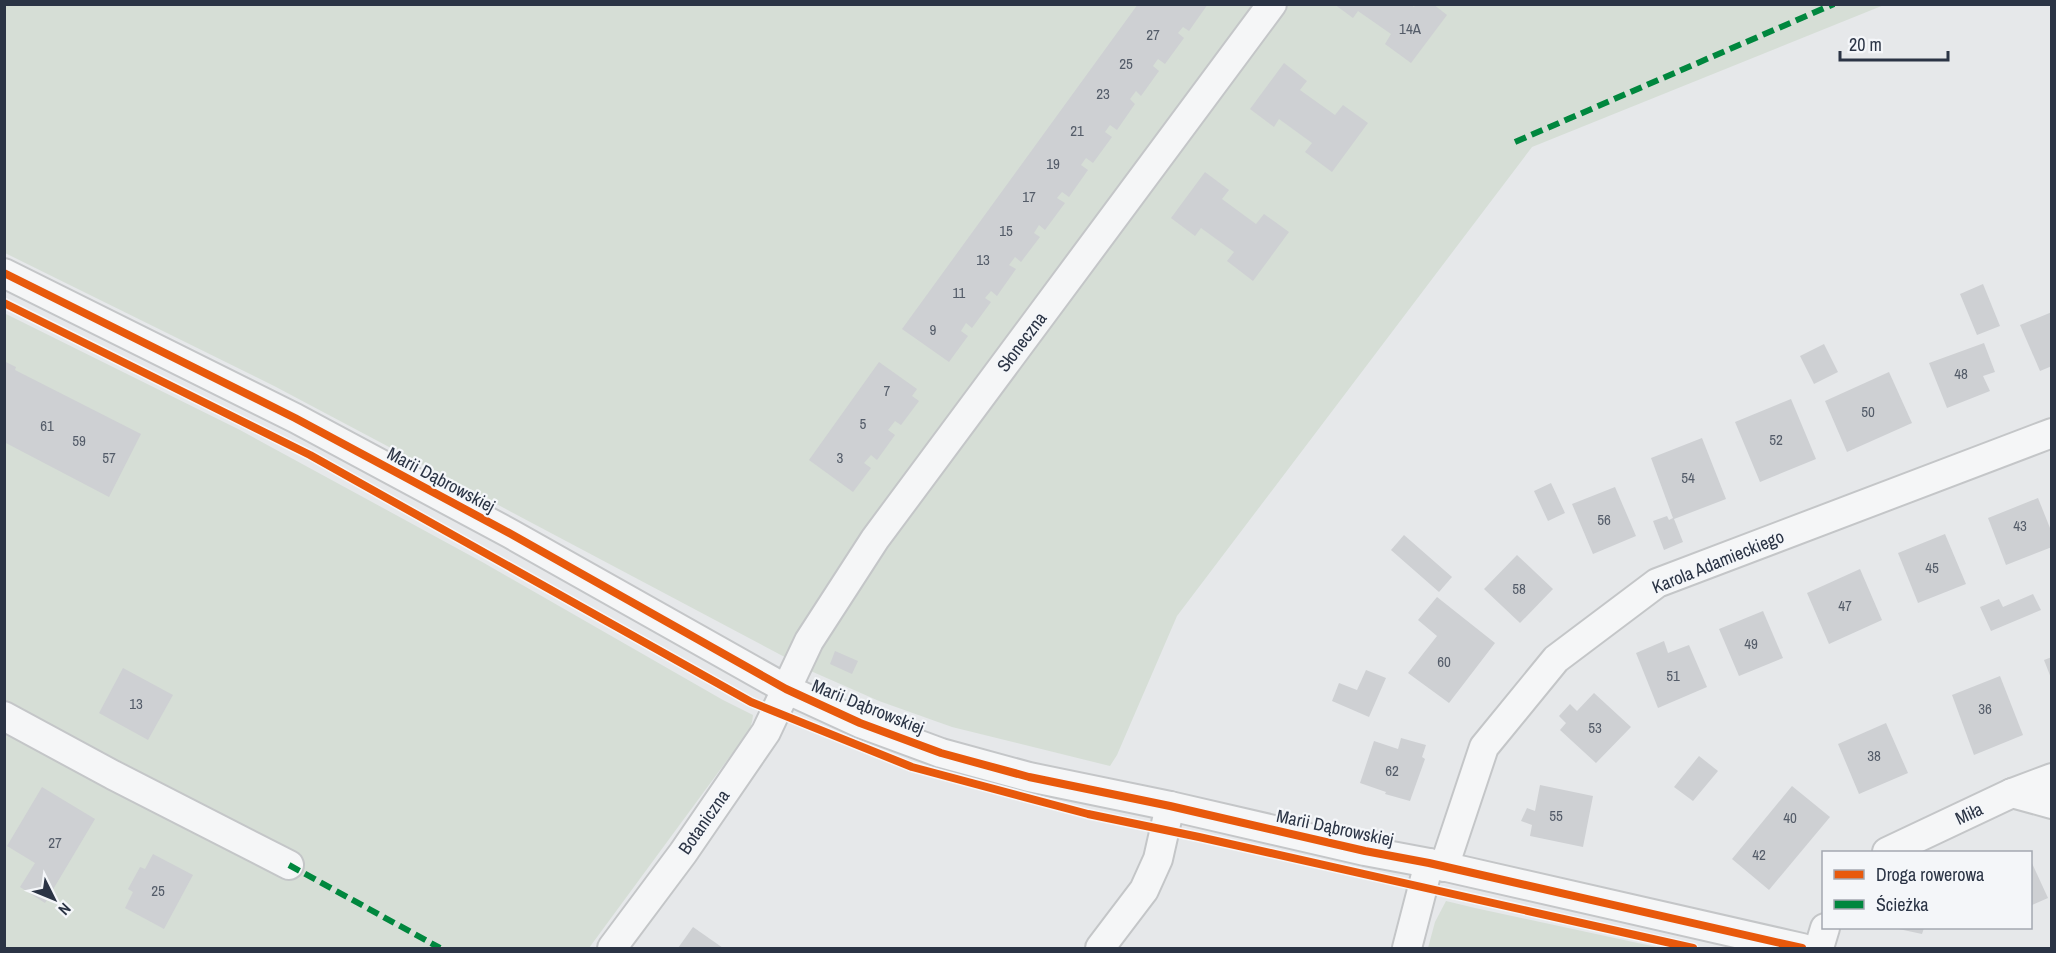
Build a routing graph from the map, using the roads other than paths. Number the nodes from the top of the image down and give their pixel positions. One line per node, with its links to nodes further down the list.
1 (1272, 4): 4 (street, Słoneczna)
2 (4, 273): 4 (street, Marii Dąbrowskiej)
3 (2052, 434): 12 (street, Karola Adamieckiego)
4 (786, 689): 9 (street, Marii Dąbrowskiej); 14 (street, Botaniczna)
5 (4, 716): 11 (street)
6 (2052, 777): 7 (street, Miła)
7 (2012, 793): 8 (street); 10 (street, Miła)
8 (2052, 804)
9 (1170, 806): 12 (street, Marii Dąbrowskiej); 15 (street)
10 (1889, 851)
11 (290, 865)
12 (1437, 865): 16 (street, Karola Adamieckiego); 17 (street, Marii Dąbrowskiej)
13 (1824, 929): 18 (street)
14 (612, 948)
15 (1100, 948)
16 (1407, 948)
17 (1802, 948)
18 (1819, 948)

